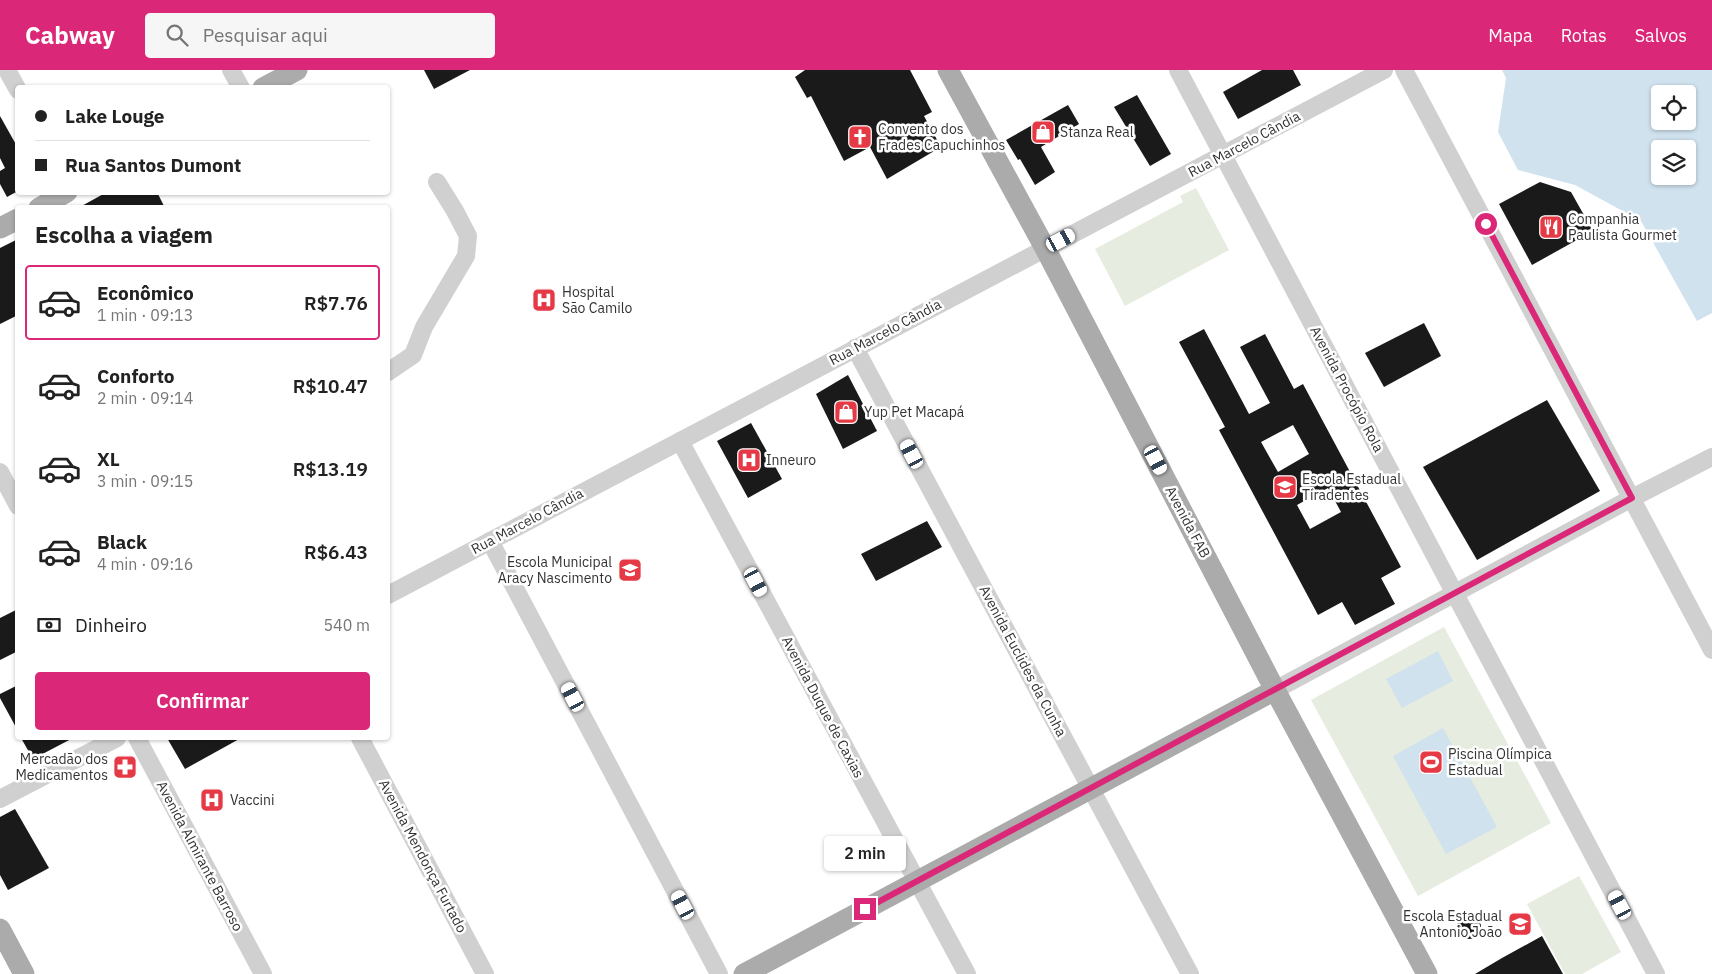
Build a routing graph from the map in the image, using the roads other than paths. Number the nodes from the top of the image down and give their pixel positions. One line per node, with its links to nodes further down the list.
1 (6, 70): 8 (street)
2 (231, 70): 9 (street)
3 (297, 70): 10 (main road)
4 (948, 70): 17 (main road, Avenida FAB)
5 (1178, 70): 11 (street, Avenida Procópio Rola)
6 (1384, 70): 11 (street, Rua Marcelo Cândia)
7 (1404, 70): 23 (street)
8 (15, 85)
9 (239, 85)
10 (269, 85)
11 (1222, 155): 17 (street, Rua Marcelo Cândia); 26 (street, Avenida Procópio Rola)
12 (438, 182): 19 (street)
13 (62, 195): 14 (main road)
14 (44, 205)
15 (15, 220): 16 (main road)
16 (0, 228)
17 (1045, 248): 18 (street, Rua Marcelo Cândia); 29 (main road, Avenida FAB)
18 (855, 348): 20 (street, Rua Marcelo Cândia); 33 (street, Avenida Euclides da Cunha)
19 (390, 371)
20 (680, 441): 25 (street, Rua Marcelo Cândia); 35 (street, Avenida Duque de Caxias)
21 (1712, 457): 23 (street)
22 (0, 472): 24 (street)
23 (1632, 498): 26 (street); 28 (street)
24 (15, 500)
25 (490, 541): 27 (street, Rua Marcelo Cândia); 40 (street)
26 (1456, 593): 29 (street); 45 (street, Avenida Procópio Rola)
27 (390, 594)
28 (1712, 650)
29 (1275, 690): 33 (main road); 44 (main road, Avenida FAB)
30 (114, 740): 34 (street)
31 (138, 740): 38 (street, Avenida Almirante Barroso)
32 (361, 740): 39 (street, Avenida Mendonça Furtado)
33 (1091, 788): 35 (main road); 43 (street, Avenida Euclides da Cunha)
34 (0, 800)
35 (917, 881): 41 (main road); 42 (street, Avenida Duque de Caxias)
36 (0, 928): 37 (main road)
37 (24, 974)
38 (263, 974)
39 (485, 974)
40 (719, 974)
41 (744, 974)
42 (967, 974)
43 (1190, 974)
44 (1427, 974)
45 (1656, 974)

